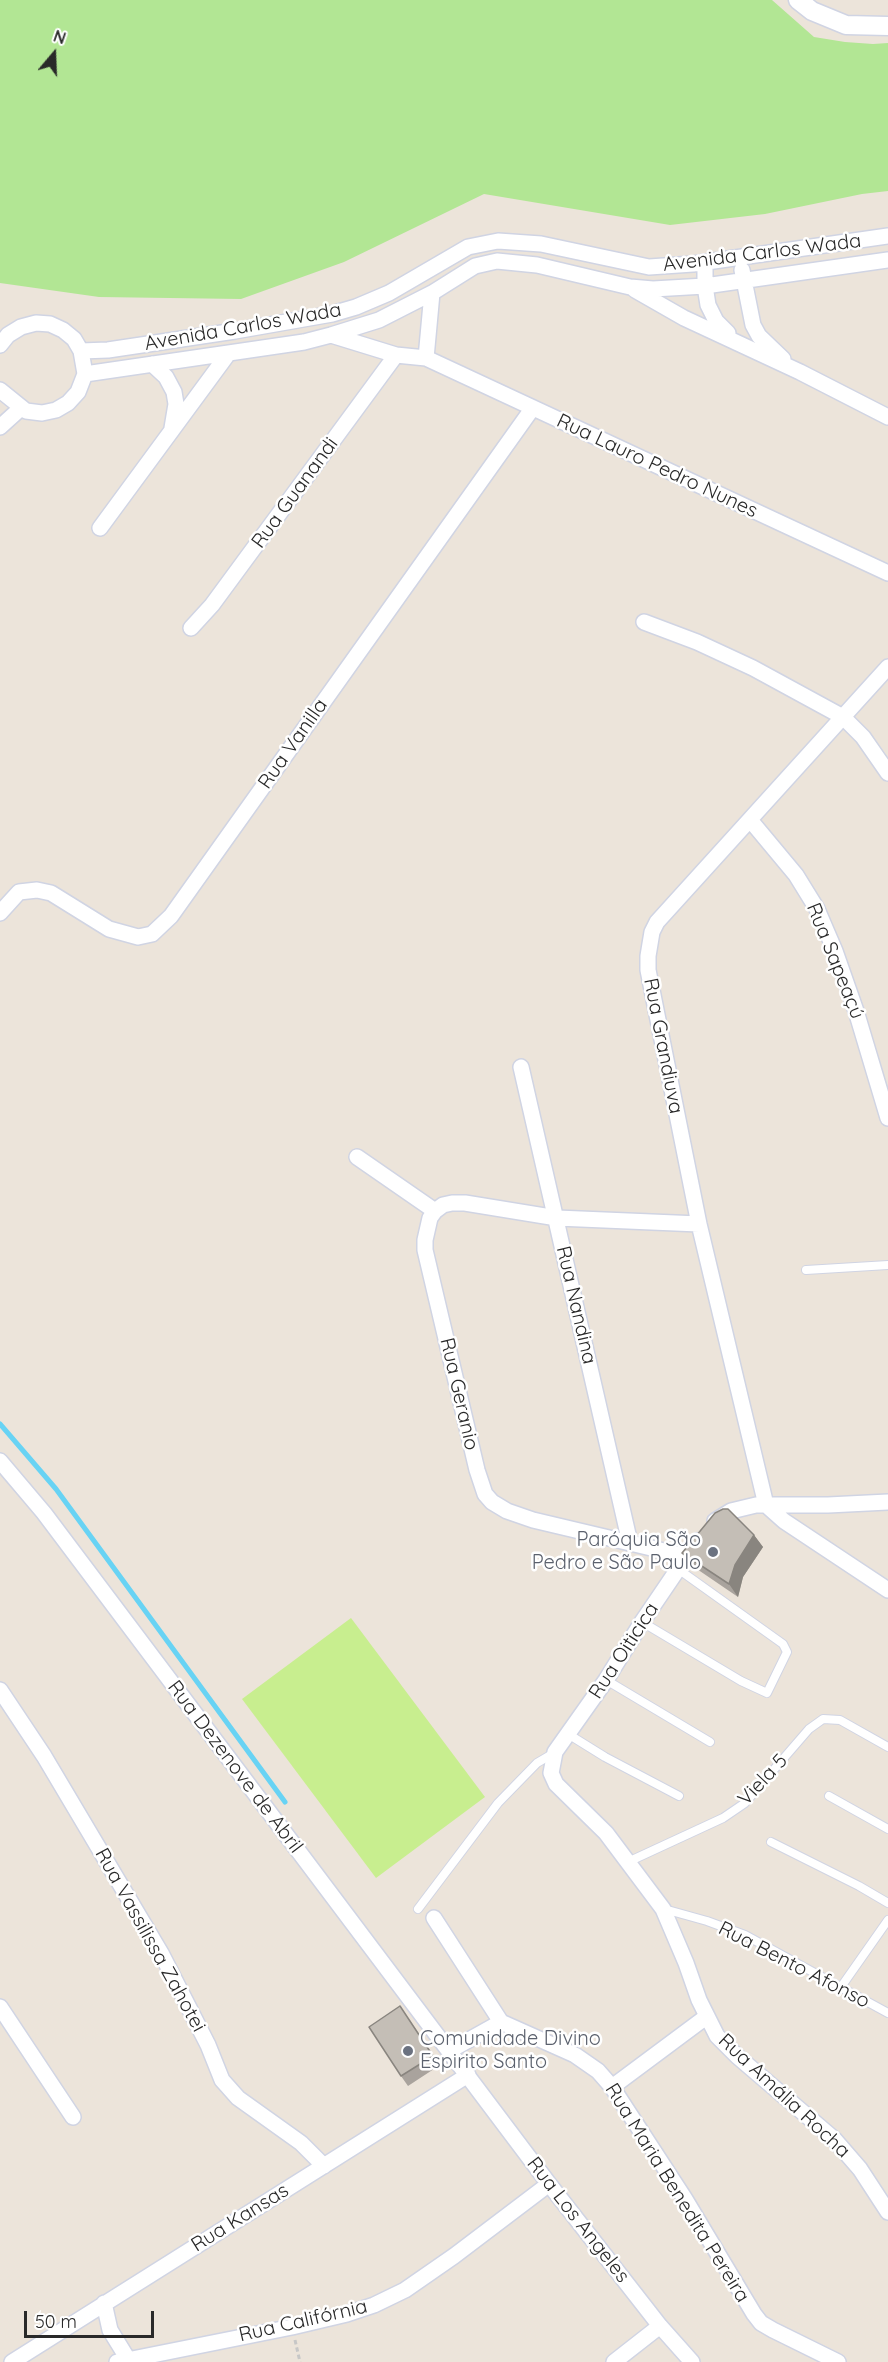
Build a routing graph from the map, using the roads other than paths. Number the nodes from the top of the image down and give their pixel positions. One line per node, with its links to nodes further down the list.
1 (798, 0): 2 (street)
2 (888, 26)
3 (888, 236): 4 (street, Avenida Carlos Wada)
4 (740, 258): 6 (street, Avenida Carlos Wada); 7 (street)
5 (888, 260): 7 (street, Avenida Carlos Wada)
6 (705, 262): 8 (street); 14 (street, Avenida Carlos Wada)
7 (745, 280): 8 (street, Avenida Carlos Wada); 19 (street)
8 (705, 286): 9 (street, Avenida Carlos Wada); 12 (street)
9 (630, 287): 10 (street, Avenida Carlos Wada); 12 (street)
10 (432, 293): 11 (street, Avenida Carlos Wada); 17 (street)
11 (331, 335): 15 (street, Avenida Carlos Wada); 16 (street, Rua Lauro Pedro Nunes)
12 (737, 342): 19 (street)
13 (0, 345): 14 (street)
14 (81, 351): 20 (street)
15 (228, 354): 18 (street, Avenida Carlos Wada); 26 (street)
16 (396, 356): 17 (street, Rua Lauro Pedro Nunes); 30 (street, Rua Guanandi)
17 (426, 358): 23 (street, Rua Lauro Pedro Nunes)
18 (152, 364): 20 (street, Avenida Carlos Wada); 26 (street)
19 (800, 372): 24 (street)
20 (85, 374): 22 (street)
21 (0, 393): 22 (street)
22 (21, 408): 25 (street)
23 (532, 409): 28 (street, Rua Lauro Pedro Nunes); 35 (street, Rua Vanilla)
24 (888, 417)
25 (0, 427)
26 (172, 431): 27 (street)
27 (100, 528)
28 (888, 573)
29 (644, 622): 32 (street)
30 (191, 628)
31 (888, 667): 32 (street, Rua Grandiuva)
32 (843, 717): 33 (street); 34 (street, Rua Grandiuva)
33 (888, 773)
34 (751, 820): 37 (street, Rua Sapeaçú); 41 (street, Rua Grandiuva)
35 (0, 913)
36 (521, 1067): 40 (street, Rua Nandina)
37 (888, 1118)
38 (357, 1157): 39 (street)
39 (435, 1211): 40 (street); 47 (street, Rua Geranio)
40 (556, 1218): 41 (street); 47 (street, Rua Nandina)
41 (699, 1224): 46 (street, Rua Grandiuva)
42 (888, 1265): 43 (lane)
43 (806, 1270)
44 (0, 1461): 72 (street, Rua Dezenove de Abril)
45 (888, 1502): 46 (street, Rua Oiticica)
46 (766, 1505): 48 (street, Rua Oiticica); 49 (street)
47 (630, 1543): 48 (street, Rua Geranio)
48 (681, 1562): 50 (street, Rua Oiticica); 50 (lane)
49 (888, 1590)
50 (642, 1622): 51 (street, Rua Oiticica)
51 (606, 1680): 53 (street, Rua Oiticica); 54 (lane)
52 (0, 1690): 76 (street, Rua Vassilissa Zahotei)
53 (568, 1734): 56 (street, Rua Oiticica); 57 (lane)
54 (710, 1742)
55 (888, 1747): 61 (lane, Viela 5)
56 (555, 1752): 61 (street, Rua Amália Rocha); 64 (lane)
57 (679, 1796)
58 (829, 1796): 59 (lane)
59 (888, 1829)
60 (771, 1842): 62 (lane)
61 (630, 1861): 63 (street, Rua Amália Rocha)
62 (888, 1903)
63 (663, 1909): 67 (lane, Rua Bento Afonso); 70 (street, Rua Amália Rocha)
64 (418, 1910)
65 (434, 1918): 71 (street)
66 (888, 1920): 67 (lane)
67 (841, 1987): 69 (lane, Rua Bento Afonso)
68 (0, 2007): 75 (street)
69 (888, 2013)
70 (706, 2017): 74 (street); 78 (street, Rua Amália Rocha)
71 (501, 2022): 72 (street); 74 (street, Rua Maria Benedita Pereira)
72 (449, 2051): 73 (street, Rua Dezenove de Abril)
73 (468, 2075): 76 (street, Rua Kansas); 77 (street, Rua Los Angeles)
74 (612, 2087): 85 (street, Rua Maria Benedita Pereira)
75 (73, 2117)
76 (324, 2166): 79 (street, Rua Kansas)
77 (549, 2184): 80 (street, Rua Los Angeles); 81 (street, Rua Califórnia)
78 (888, 2212)
79 (104, 2303): 81 (street, Rua Califórnia); 82 (street, Rua Kansas)
80 (660, 2326): 83 (street); 84 (street, Rua Los Angeles)
81 (123, 2361)
82 (12, 2362)
83 (614, 2362)
84 (692, 2362)
85 (838, 2362)

